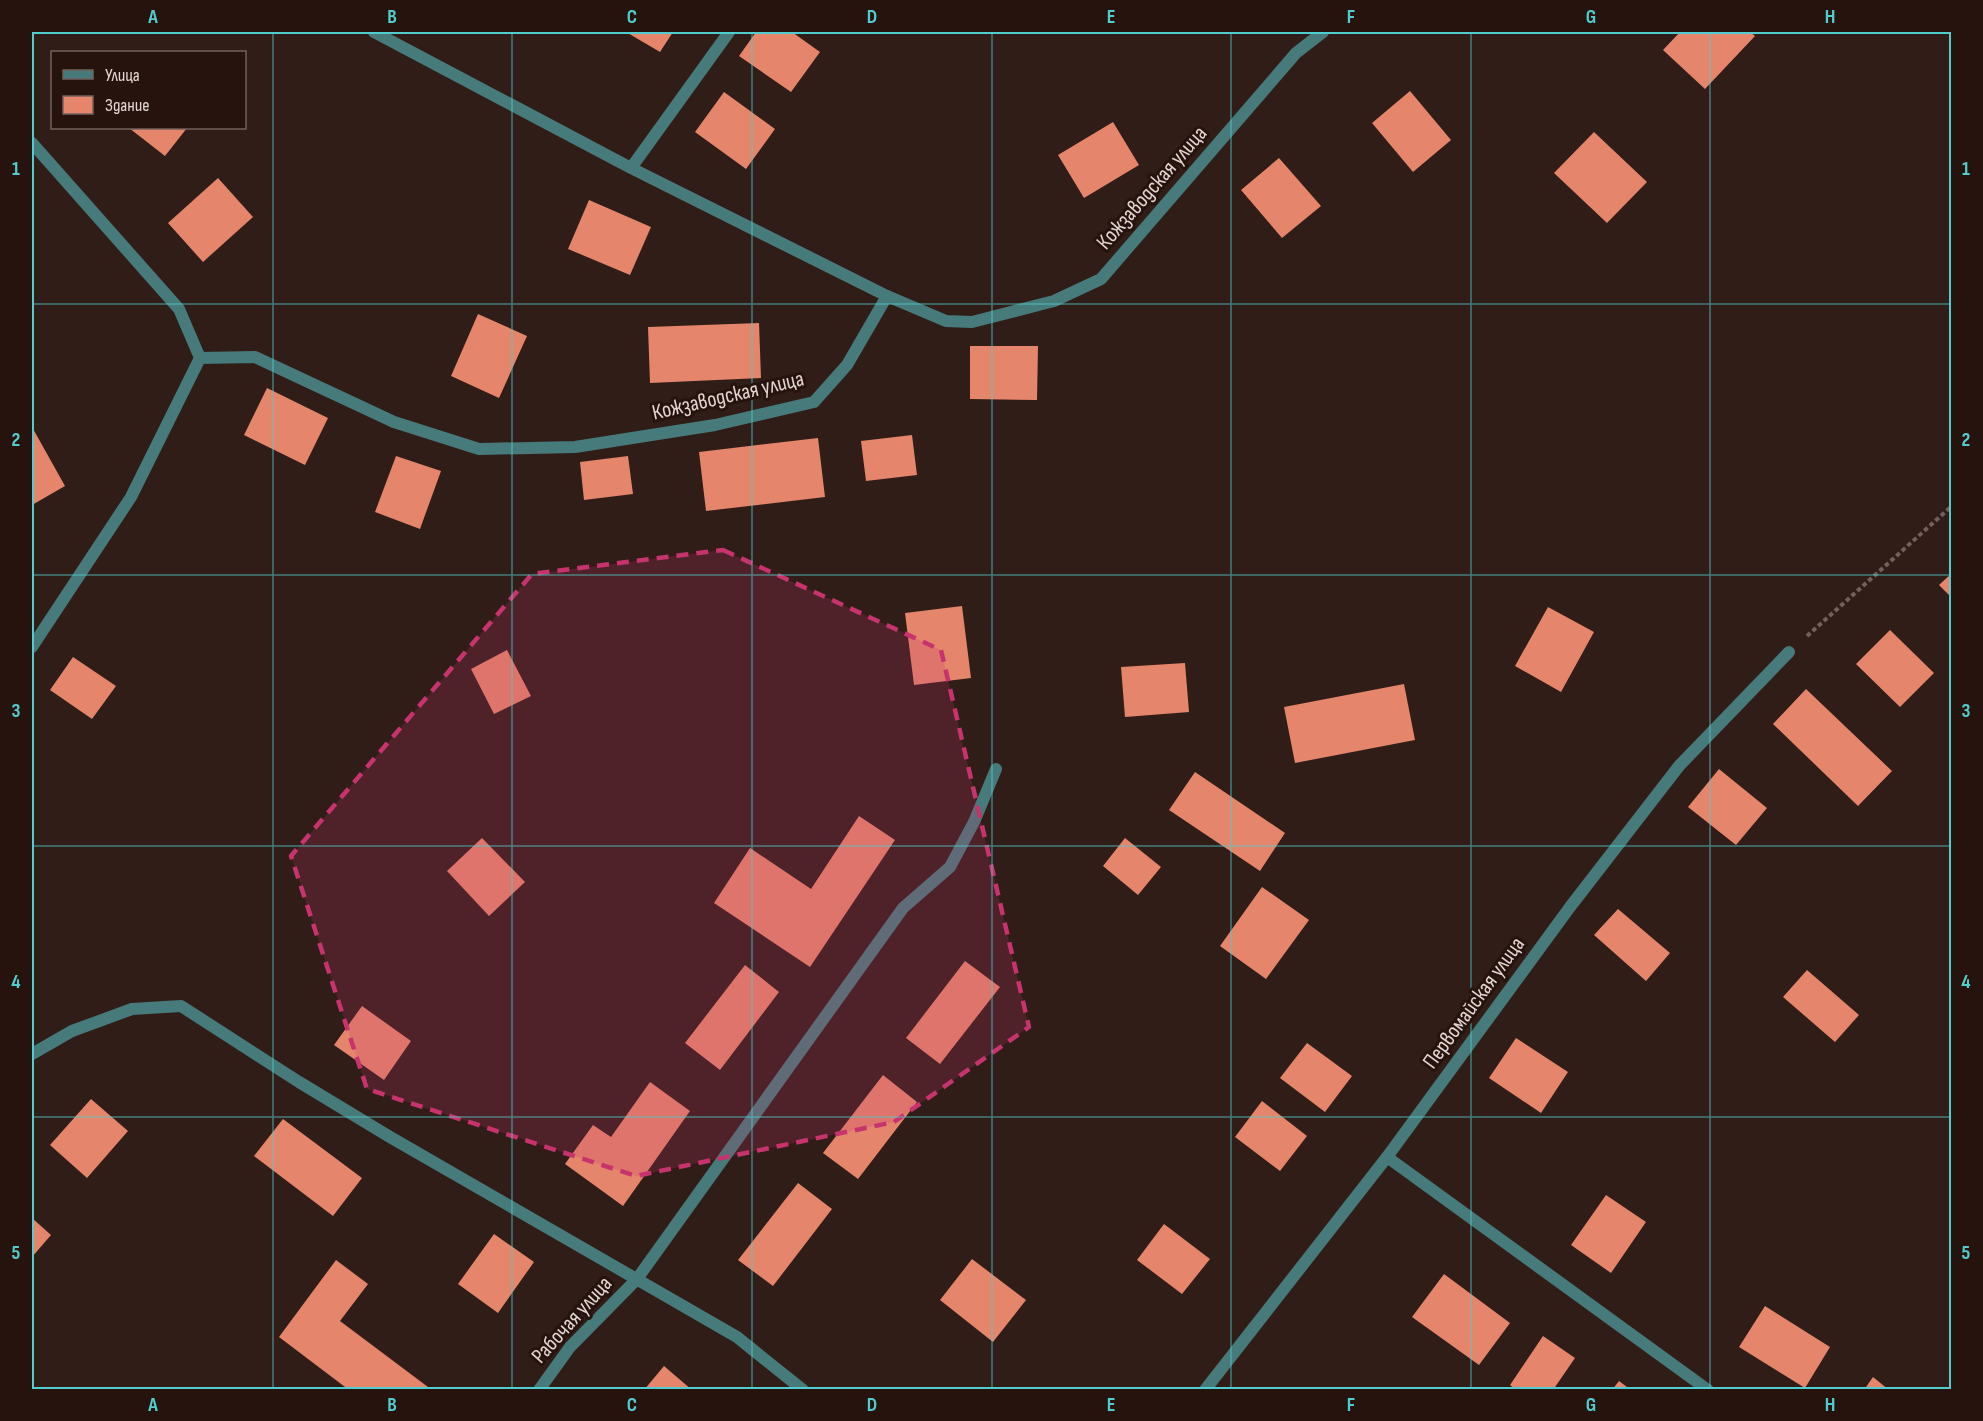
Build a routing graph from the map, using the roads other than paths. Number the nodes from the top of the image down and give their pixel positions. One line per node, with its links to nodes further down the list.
1 (374, 32): 5 (street)
2 (729, 32): 5 (street)
3 (1323, 32): 6 (street, Кожзаводская улица)
4 (32, 143): 7 (street)
5 (631, 168): 6 (street)
6 (887, 296): 7 (street, Кожзаводская улица)
7 (200, 358): 8 (street)
8 (32, 647)
9 (1789, 652): 12 (street, Первомайская улица)
10 (996, 769): 13 (street, Рабочая улица)
11 (32, 1054): 13 (street)
12 (1387, 1157): 16 (street, Первомайская улица); 17 (street)
13 (637, 1279): 14 (street, Рабочая улица); 15 (street)
14 (539, 1389)
15 (803, 1389)
16 (1205, 1389)
17 (1708, 1389)

